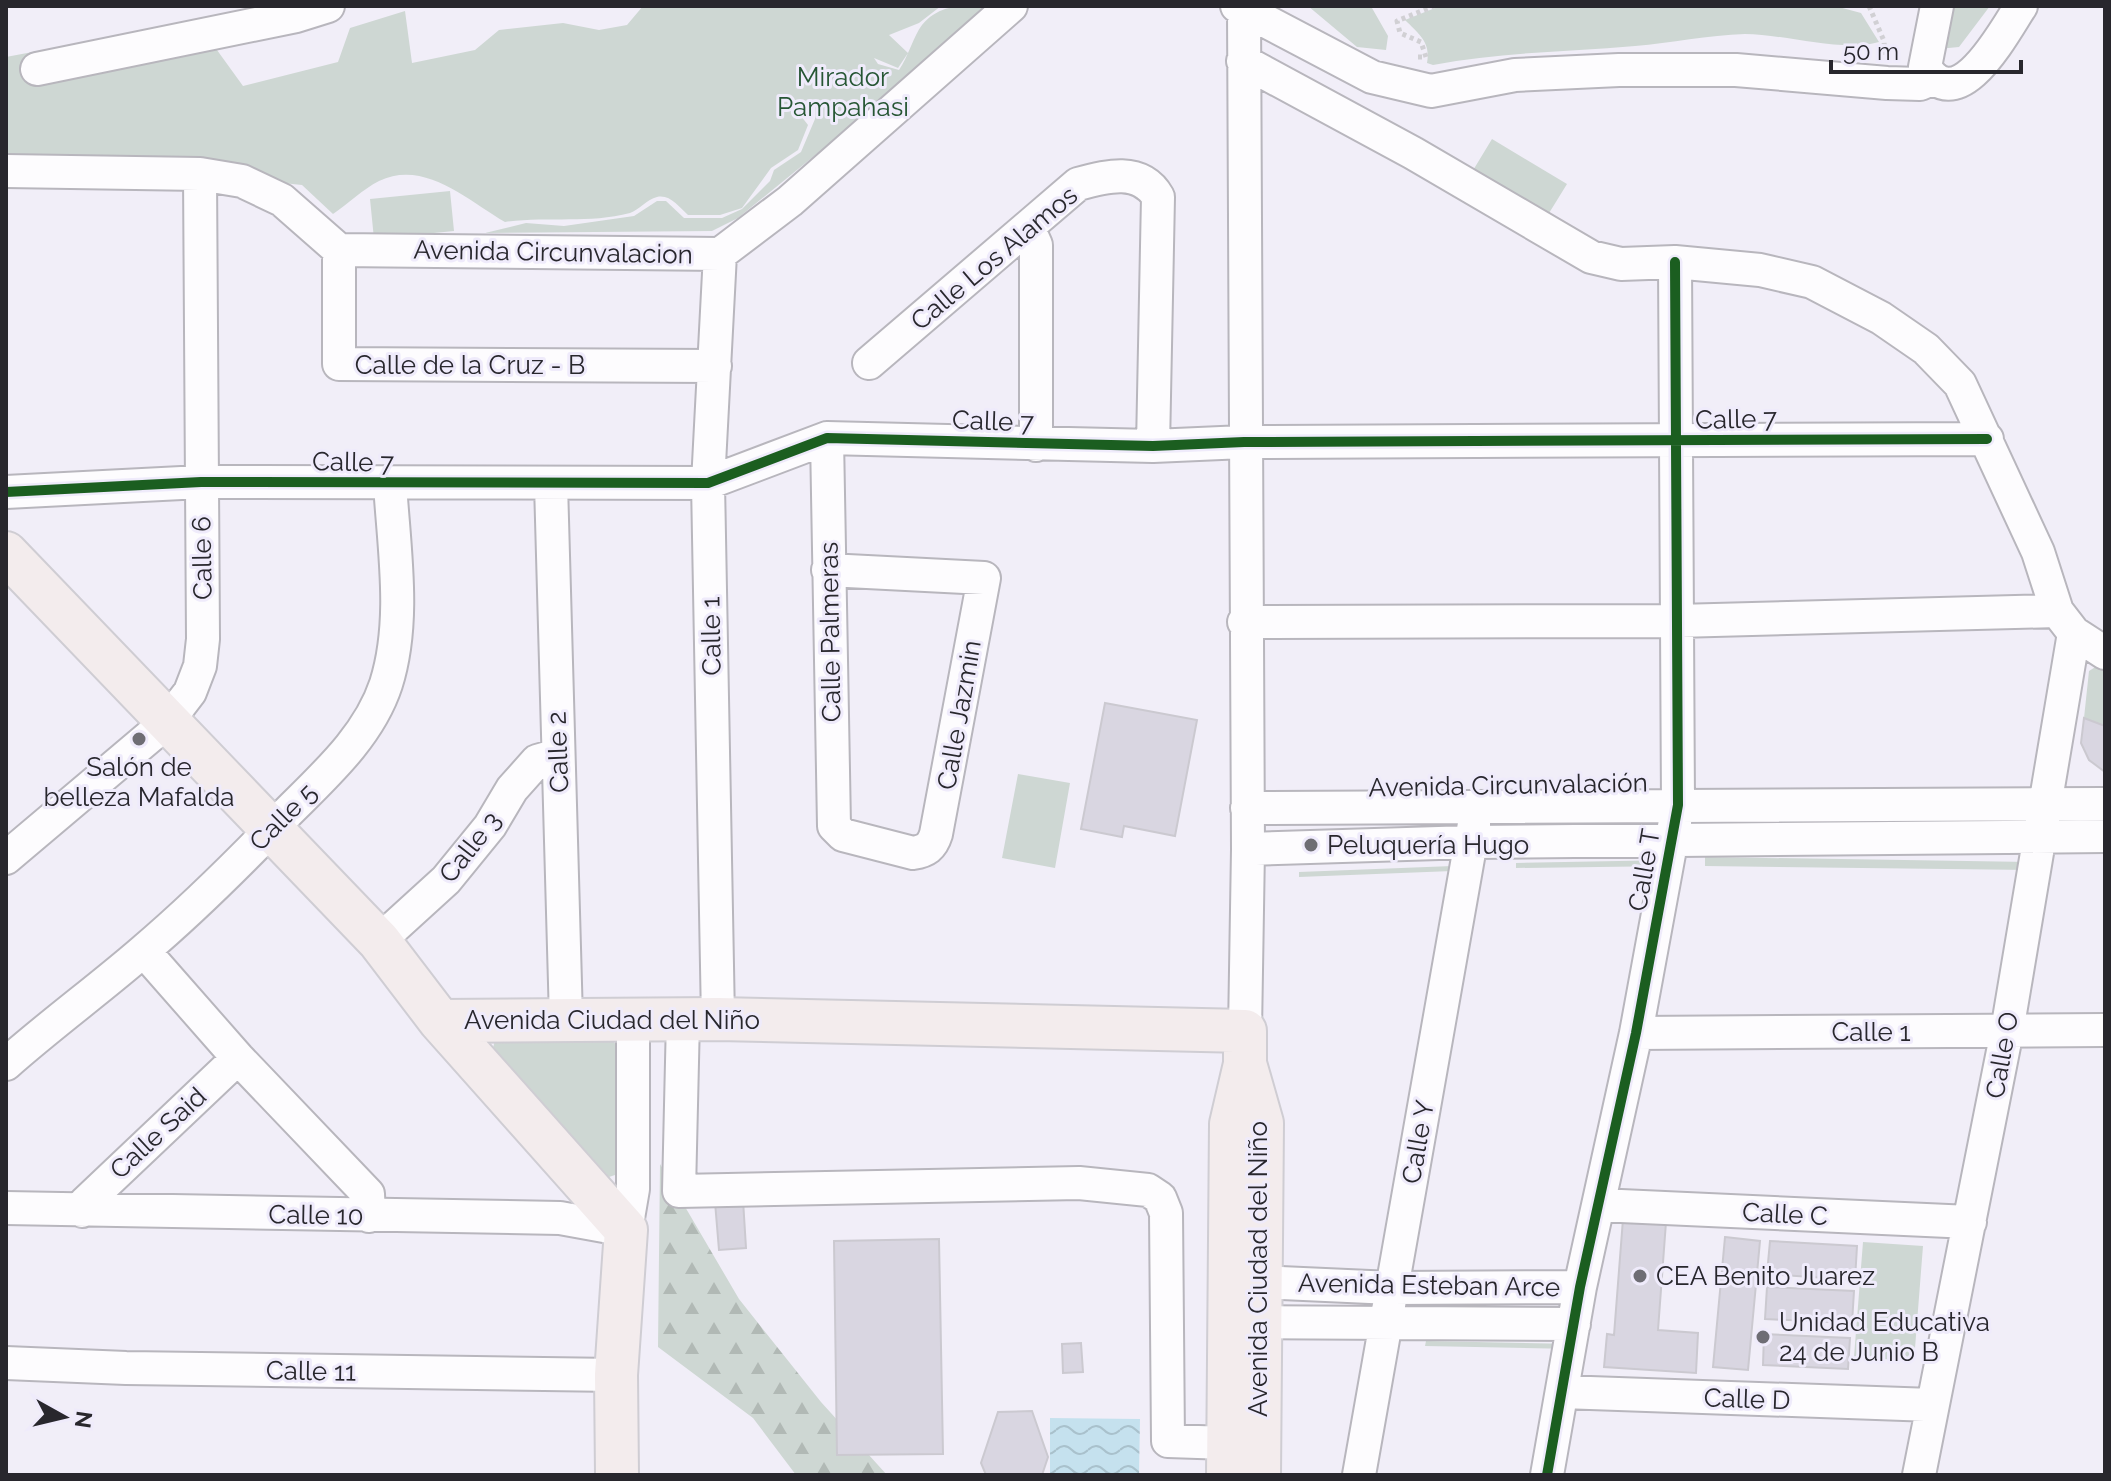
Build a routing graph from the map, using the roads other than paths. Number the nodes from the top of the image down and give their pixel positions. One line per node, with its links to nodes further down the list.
1 (328, 6): 7 (street)
2 (1011, 6): 13 (street, Avenida Circunvalacion)
3 (1937, 6): 8 (street)
4 (2021, 6): 8 (street)
5 (1241, 8): 6 (street); 8 (street)
6 (1243, 61): 14 (street); 19 (street)
7 (37, 69)
8 (1934, 78)
9 (6, 171): 10 (street)
10 (200, 174): 12 (street); 23 (street, Calle 6)
11 (1028, 227): 15 (street, Calle Los Alamos); 21 (street); 22 (street, Calle Los Alamos)
12 (339, 250): 13 (street, Avenida Circunvalacion); 16 (street, Calle de la Cruz - B)
13 (720, 254): 16 (street, Calle 1)
14 (1675, 262): 18 (street); 20 (street, Calle T)
15 (869, 363)
16 (715, 366): 24 (street, Calle 1)
17 (827, 438): 21 (street, Calle 7); 24 (street, Calle 7); 29 (street, Calle Palmeras)
18 (1987, 439): 20 (street, Calle 7); 32 (street)
19 (1244, 442): 20 (street, Calle 7); 22 (street, Calle 7); 31 (street)
20 (1676, 442): 30 (street, Calle T)
21 (1036, 445): 22 (street, Calle 7)
22 (1153, 446)
23 (201, 482): 25 (street, Calle 7); 27 (street, Calle 7); 34 (street, Calle 6)
24 (708, 483): 26 (street, Calle 7); 53 (street, Calle 1)
25 (390, 484): 26 (street, Calle 7); 41 (street, Calle 5)
26 (551, 484): 35 (street, Calle 2)
27 (6, 492)
28 (6, 553): 34 (main road, Avenida Ciudad del Niño)
29 (828, 570): 46 (street, Calle Palmeras); 46 (street, Calle Jazmin)
30 (1677, 621): 31 (street); 32 (street); 38 (street, Calle T)
31 (1244, 622): 39 (street)
32 (2066, 622): 33 (street); 36 (street, Calle O)
33 (2105, 653)
34 (167, 722): 41 (main road, Avenida Ciudad del Niño); 48 (street, Calle 6)
35 (558, 755): 49 (street, Calle 3); 51 (street, Calle 2)
36 (2045, 803): 37 (street, Avenida Circunvalación); 38 (street, Avenida Circunvalación); 42 (street, Calle O)
37 (2105, 804)
38 (1678, 805): 40 (street, Avenida Circunvalación); 44 (street, Calle T)
39 (1247, 808): 40 (street, Avenida Circunvalación); 47 (street)
40 (1477, 809): 45 (street, Calle Y)
41 (272, 829): 49 (main road, Avenida Ciudad del Niño); 50 (street, Calle 5)
42 (2040, 835): 43 (street); 44 (street); 56 (street, Calle O)
43 (2105, 836)
44 (1671, 841): 45 (street); 57 (street, Calle T)
45 (1471, 842): 47 (street); 69 (street, Calle Y)
46 (928, 849)
47 (1248, 849): 58 (street)
48 (7, 856)
49 (379, 941): 54 (main road, Avenida Ciudad del Niño)
50 (144, 951): 59 (street); 60 (street, Calle 5)
51 (566, 1019): 52 (main road, Avenida Ciudad del Niño); 54 (main road, Avenida Ciudad del Niño)
52 (633, 1019): 53 (main road, Avenida Ciudad del Niño); 66 (street)
53 (701, 1019): 58 (main road, Avenida Ciudad del Niño); 77 (street, Calle 1)
54 (440, 1021): 66 (main road)
55 (2105, 1030): 56 (street, Calle 1)
56 (2007, 1031): 57 (street, Calle 1); 65 (street, Calle O)
57 (1636, 1033): 61 (street, Calle T)
58 (1245, 1047): 67 (main road, Avenida Ciudad del Niño)
59 (238, 1058): 63 (street, Calle Said); 64 (street)
60 (6, 1064)
61 (1599, 1205): 65 (street, Calle C); 68 (street, Calle T)
62 (6, 1208): 63 (street, Calle 10)
63 (82, 1211): 64 (street, Calle 10)
64 (369, 1216): 66 (street, Calle 10)
65 (1970, 1222): 76 (street, Calle O)
66 (626, 1230): 74 (main road)
67 (1245, 1281): 69 (street, Avenida Esteban Arce); 70 (main road, Avenida Ciudad del Niño)
68 (1580, 1287): 69 (street, Avenida Esteban Arce); 71 (street, Calle T)
69 (1392, 1288): 72 (street, Calle Y)
70 (1245, 1322): 72 (street, Avenida Esteban Arce); 77 (main road, Avenida Ciudad del Niño); 79 (main road, Avenida Ciudad del Niño)
71 (1574, 1324): 72 (street, Avenida Esteban Arce); 75 (street, Calle T)
72 (1385, 1325): 80 (street, Calle Y)
73 (6, 1363): 74 (street, Calle 11)
74 (616, 1375): 78 (main road)
75 (1562, 1392): 76 (street, Calle D); 81 (street, Calle T)
76 (1932, 1405): 82 (street, Calle O)
77 (1228, 1459)
78 (617, 1475)
79 (1259, 1475)
80 (1359, 1475)
81 (1547, 1475)
82 (1919, 1475)

